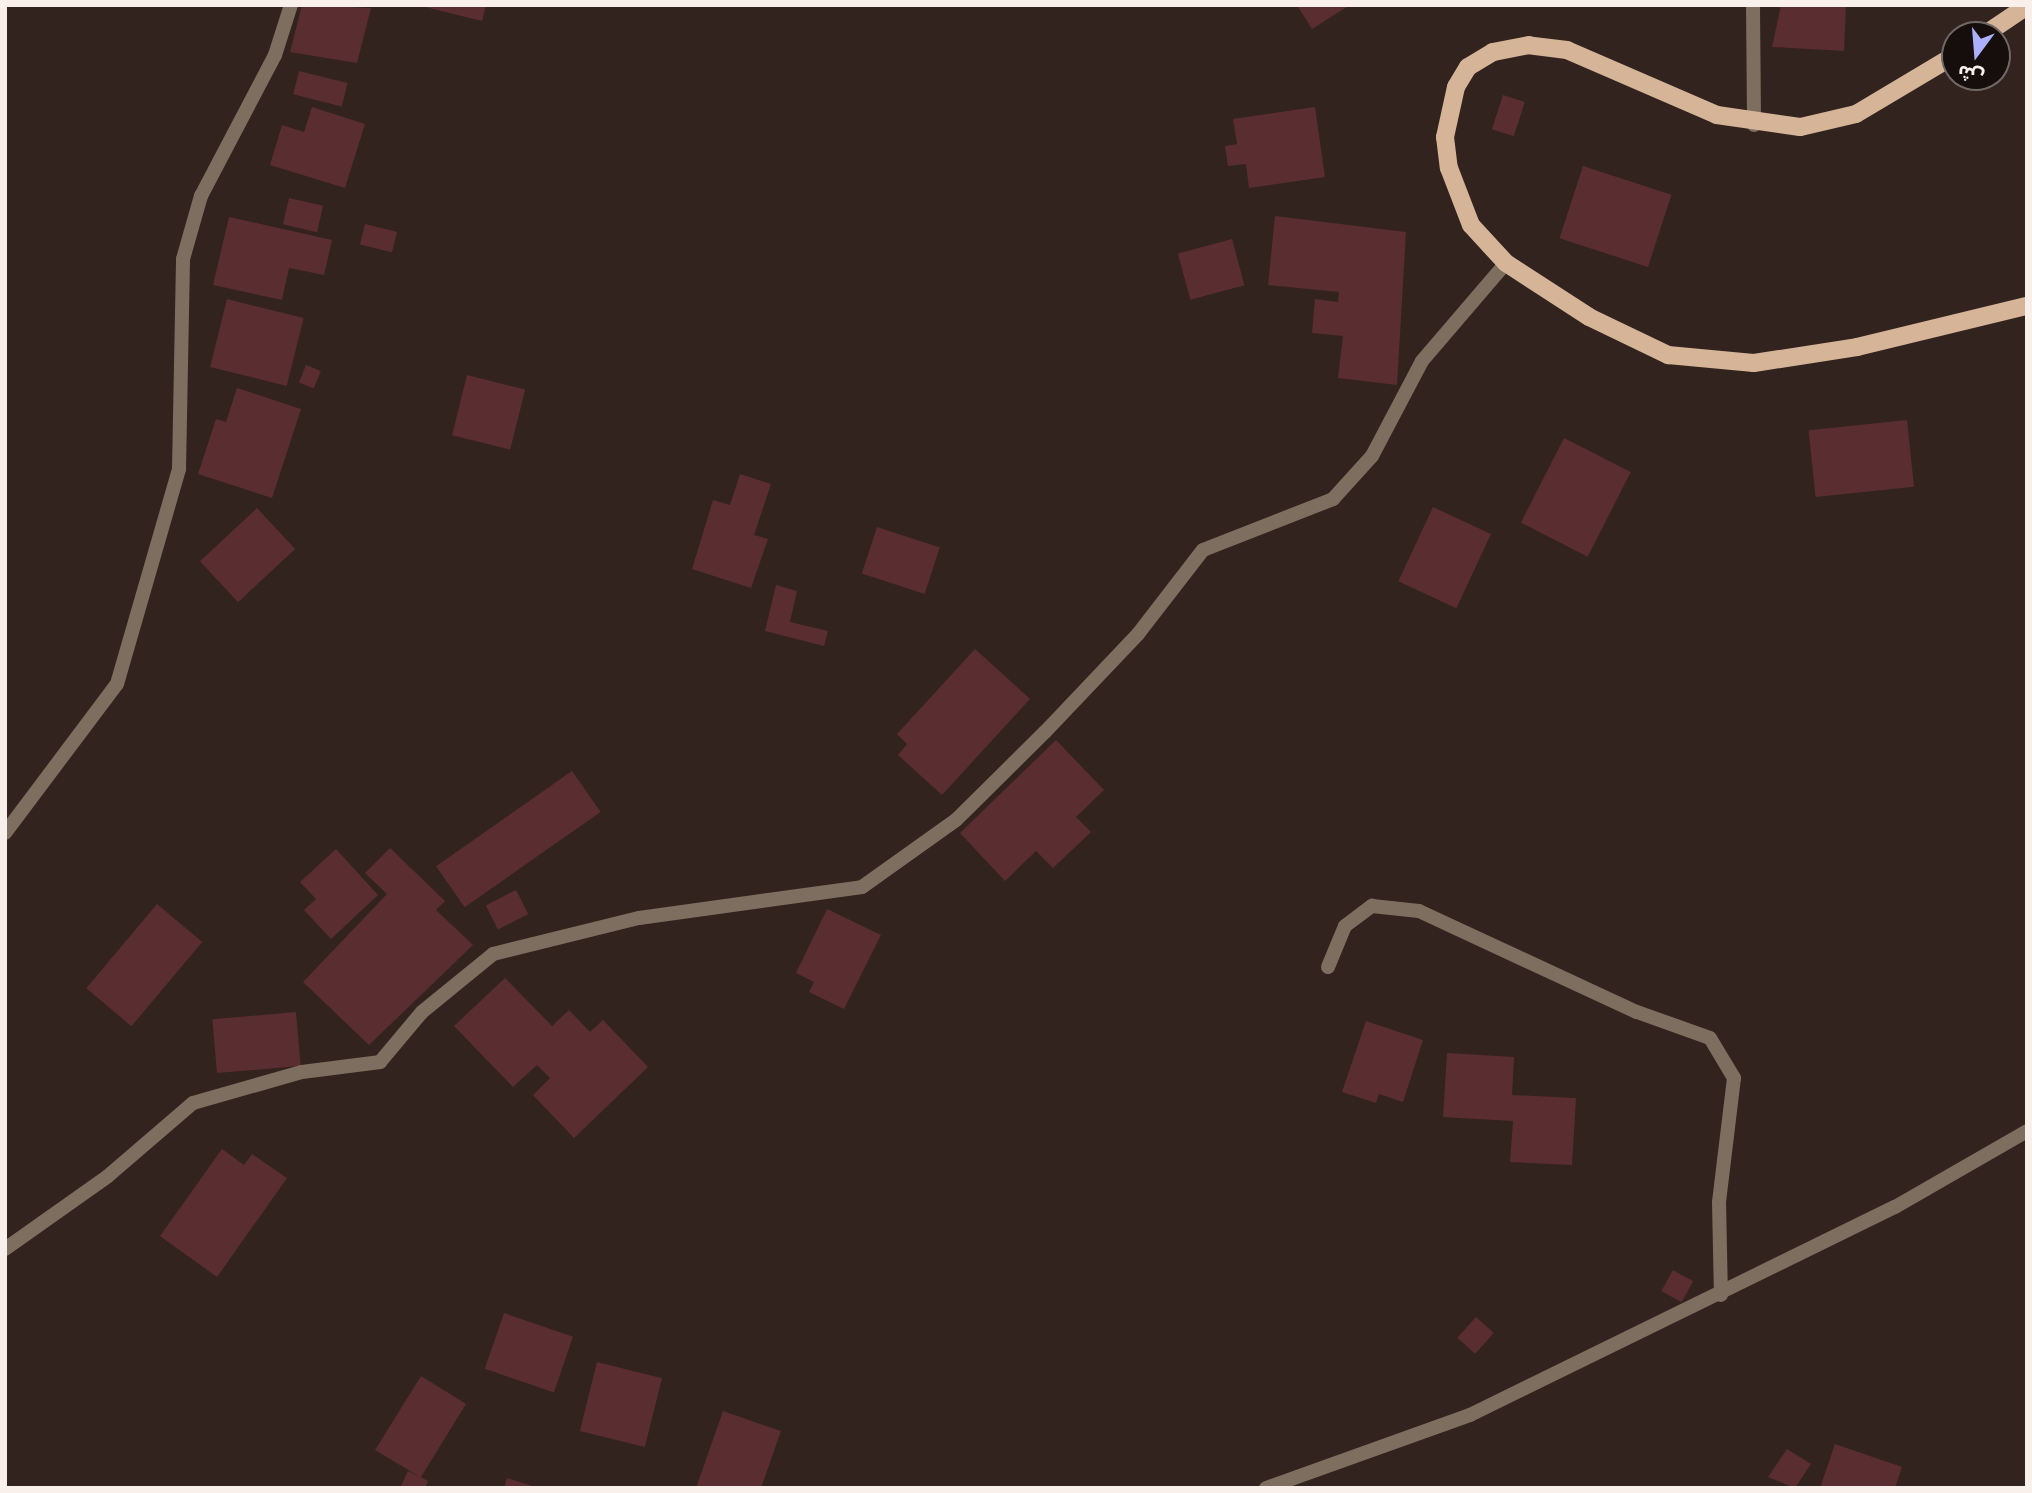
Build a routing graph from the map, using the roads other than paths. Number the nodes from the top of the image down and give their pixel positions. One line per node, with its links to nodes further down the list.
1 (291, 5): 9 (street)
2 (1753, 5): 6 (street)
3 (2027, 6): 4 (main road)
4 (2005, 21)
5 (1941, 63): 6 (main road)
6 (1754, 125): 7 (main road)
7 (1506, 263): 8 (main road); 12 (street)
8 (2027, 306)
9 (5, 833)
10 (1328, 967): 13 (street)
11 (2027, 1131): 13 (street)
12 (5, 1249)
13 (1721, 1295): 14 (street)
14 (1266, 1488)

